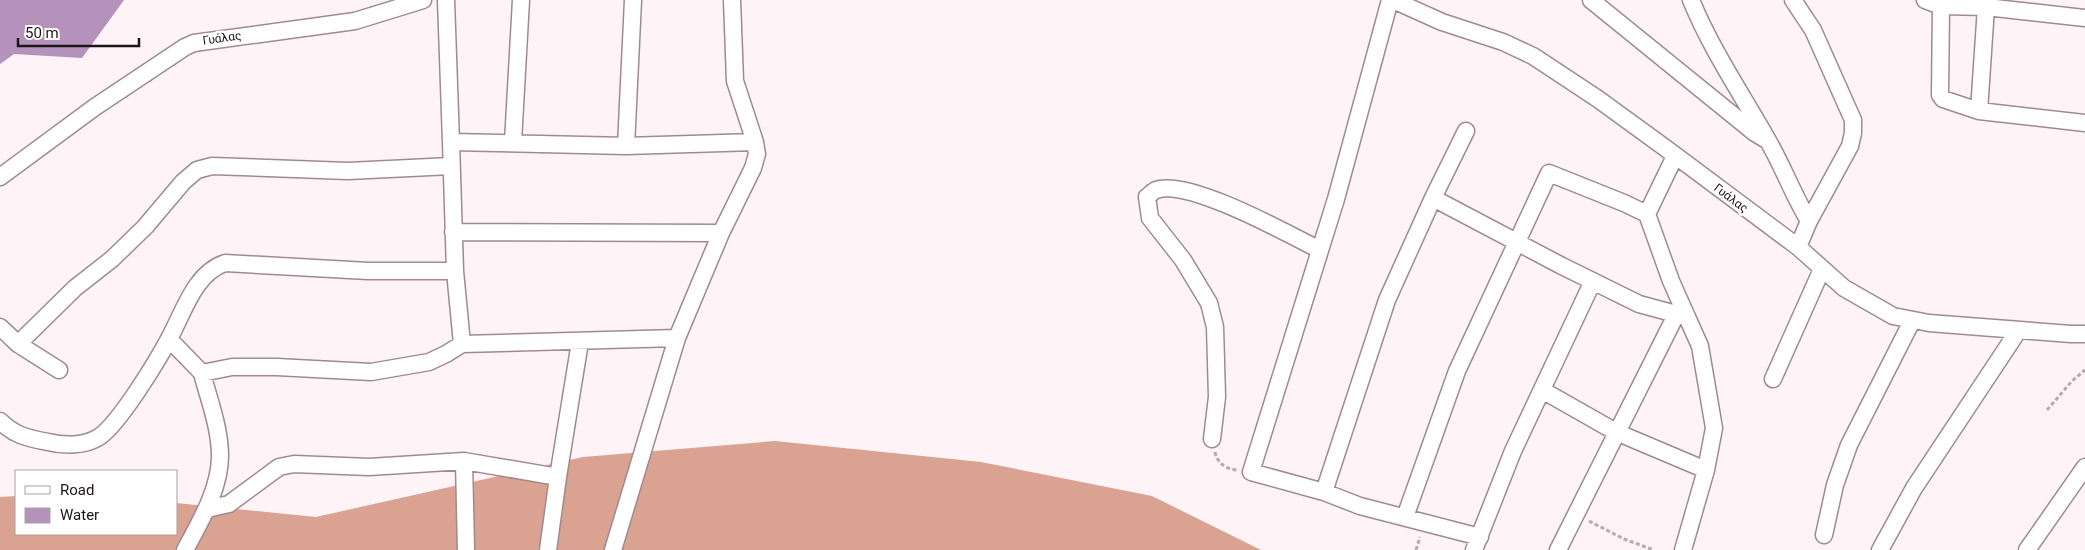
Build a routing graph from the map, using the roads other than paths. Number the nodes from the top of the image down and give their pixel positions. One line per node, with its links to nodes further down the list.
1 (422, 0): 26 (street, Γυάλας)
2 (446, 0): 20 (street)
3 (521, 0): 21 (street)
4 (633, 0): 23 (street)
5 (732, 0): 22 (street)
6 (1392, 0): 12 (street, Γυάλας); 34 (street)
7 (1591, 0): 19 (street)
8 (1691, 0): 19 (street)
9 (1793, 0): 29 (street)
10 (1925, 0): 13 (street)
11 (1966, 3): 13 (street); 14 (street)
12 (1415, 4): 24 (street, Γυάλας)
13 (1941, 6): 16 (street)
14 (1986, 7): 15 (street); 16 (street)
15 (2085, 18)
16 (1979, 111): 17 (street)
17 (2085, 123)
18 (1466, 131): 27 (street)
19 (1768, 141): 29 (street)
20 (451, 142): 21 (street); 25 (street)
21 (513, 142): 23 (street)
22 (755, 142): 23 (street); 31 (street)
23 (626, 146)
24 (1675, 156): 28 (street); 33 (street, Γυάλας)
25 (451, 166): 30 (street); 46 (street)
26 (0, 177)
27 (1433, 198): 32 (street); 59 (street)
28 (1646, 214): 32 (street); 38 (street)
29 (1809, 221): 33 (street)
30 (453, 232): 31 (street); 36 (street)
31 (721, 233): 43 (street)
32 (1516, 242): 37 (street); 61 (street)
33 (1798, 247): 35 (street, Γυάλας)
34 (1320, 250): 54 (street); 59 (street)
35 (1822, 269): 39 (street, Γυάλας); 50 (street)
36 (455, 271): 44 (street); 47 (street)
37 (1593, 281): 38 (street); 51 (street)
38 (1681, 316): 53 (street); 57 (street)
39 (1912, 321): 41 (street, Γυάλας); 62 (street)
40 (0, 326): 46 (street)
41 (2018, 331): 42 (street, Γυάλας); 70 (street)
42 (2085, 334)
43 (677, 338): 45 (street); 67 (street)
44 (170, 339): 49 (street); 52 (street)
45 (580, 342): 47 (street); 58 (street)
46 (18, 344): 48 (street)
47 (462, 344): 49 (street)
48 (59, 370)
49 (202, 373): 60 (street)
50 (1773, 379)
51 (1542, 390): 53 (street); 63 (street)
52 (0, 421)
53 (1616, 432): 57 (street); 68 (street)
54 (1212, 440)
55 (464, 461): 58 (street); 60 (street); 65 (street)
56 (2085, 467): 71 (street)
57 (1706, 470): 69 (street)
58 (558, 477): 66 (street)
59 (1324, 492): 61 (street)
60 (207, 509): 64 (street)
61 (1405, 517): 63 (street)
62 (1824, 535)
63 (1477, 544)
64 (185, 550)
65 (466, 550)
66 (548, 550)
67 (613, 550)
68 (1558, 550)
69 (1683, 550)
70 (1880, 550)
71 (2027, 550)

